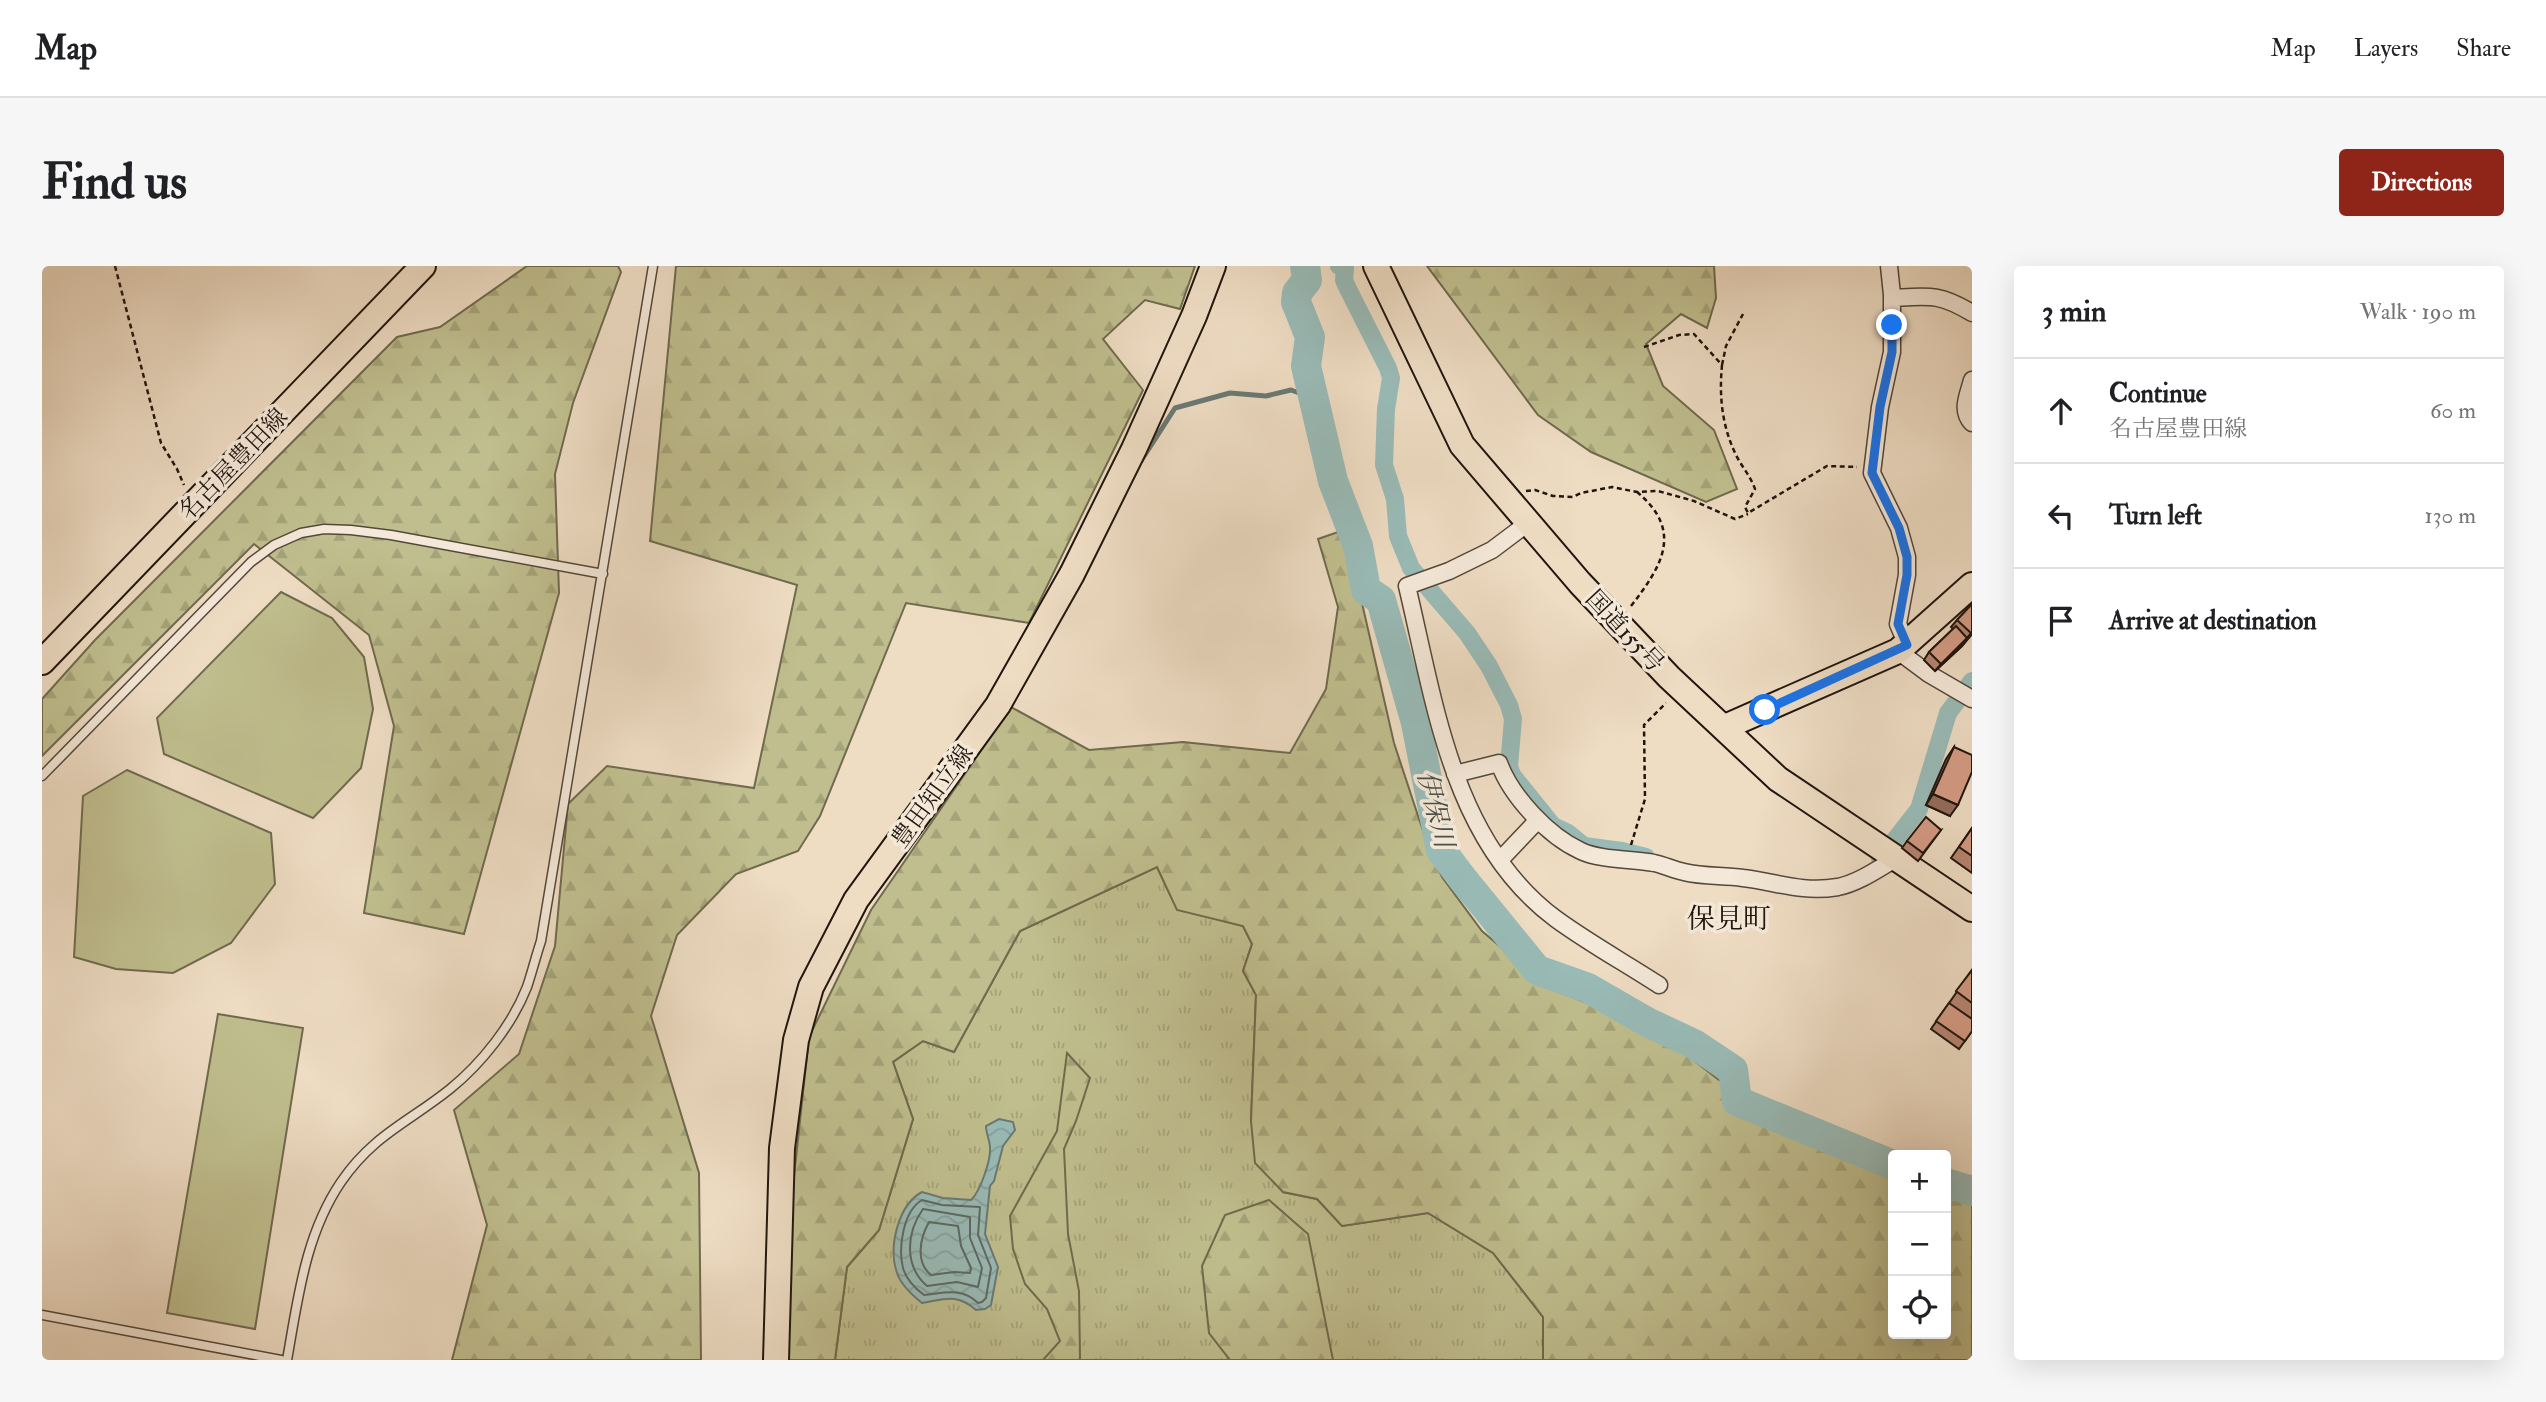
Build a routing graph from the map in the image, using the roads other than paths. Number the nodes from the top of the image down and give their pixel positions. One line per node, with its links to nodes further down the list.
1 (423, 266): 14 (main road, 名古屋豊田線)
2 (653, 266): 11 (lane)
3 (1213, 266): 27 (main road, 豊田知立線)
4 (1376, 266): 10 (main road, 国道155号)
5 (1889, 266): 6 (street)
6 (1892, 298): 7 (street); 13 (street)
7 (1972, 313)
8 (1972, 380): 9 (street)
9 (1972, 423)
10 (1528, 523): 16 (main road, 国道155号); 17 (street)
11 (603, 574): 18 (lane); 26 (lane)
12 (1972, 585): 13 (main road)
13 (1902, 648): 15 (street); 16 (main road)
14 (42, 662)
15 (1972, 699)
16 (1725, 727): 20 (main road, 国道155号)
17 (1455, 774): 19 (street); 21 (street)
18 (42, 776)
19 (1538, 820): 20 (street); 21 (street)
20 (1895, 859): 22 (main road, 国道155号)
21 (1500, 860): 23 (street)
22 (1972, 909)
23 (1659, 985)
24 (42, 1315): 25 (lane)
25 (281, 1360)
26 (287, 1360)
27 (776, 1360)

